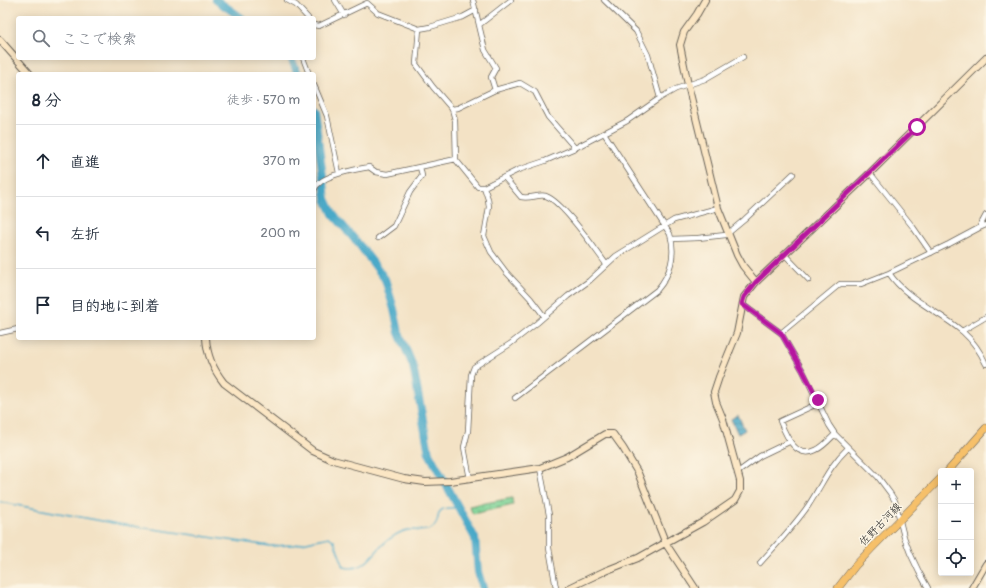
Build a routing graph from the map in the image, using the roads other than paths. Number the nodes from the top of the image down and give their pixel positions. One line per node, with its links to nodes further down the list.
1 (287, 0): 10 (street)
2 (335, 0): 9 (street)
3 (473, 0): 8 (street)
4 (511, 0): 11 (street)
5 (604, 0): 25 (street)
6 (705, 0): 22 (street)
7 (366, 2): 9 (street); 13 (street)
8 (476, 10): 11 (street); 13 (street)
9 (344, 14): 12 (street)
10 (306, 16)
11 (479, 25): 24 (street)
12 (316, 26)
13 (419, 29): 26 (street)
14 (0, 40): 16 (street)
15 (743, 57): 22 (street)
16 (16, 58)
17 (986, 58): 32 (street)
18 (18, 60): 20 (street)
19 (304, 60): 21 (street)
20 (28, 72)
21 (308, 72)
22 (688, 85): 25 (street); 37 (street)
23 (316, 90): 31 (street)
24 (495, 90): 26 (street); 28 (street)
25 (660, 98): 27 (street)
26 (452, 109): 29 (street)
27 (604, 133): 28 (street); 40 (street)
28 (575, 148): 34 (street)
29 (456, 159): 30 (street); 36 (street)
30 (420, 167): 31 (street); 43 (street)
31 (339, 173): 35 (street)
32 (870, 173): 45 (street); 46 (street)
33 (793, 174): 42 (street)
34 (504, 177): 36 (street); 47 (street)
35 (316, 186)
36 (484, 187): 52 (street)
37 (718, 208): 40 (street); 42 (street)
38 (986, 215): 41 (street)
39 (986, 225): 41 (street)
40 (666, 226): 44 (street); 47 (street)
41 (979, 228): 45 (street)
42 (728, 233): 44 (street); 50 (street)
43 (378, 238)
44 (671, 239): 60 (street)
45 (931, 253): 48 (street)
46 (785, 255): 49 (street); 50 (street)
47 (606, 264): 52 (street)
48 (889, 273): 55 (street); 57 (street)
49 (809, 280)
50 (756, 282): 51 (street)
51 (742, 304): 57 (street); 68 (street)
52 (544, 316): 69 (street)
53 (986, 317): 55 (street)
54 (16, 329): 56 (street)
55 (962, 331): 59 (street)
56 (0, 333)
57 (781, 333): 61 (street)
58 (206, 340): 69 (street)
59 (986, 364)
60 (515, 398)
61 (819, 403): 63 (street); 64 (street)
62 (986, 428): 67 (main road)
63 (835, 434): 64 (street); 65 (street)
64 (789, 442): 68 (street)
65 (848, 448): 71 (street); 73 (street)
66 (540, 468): 69 (street); 72 (street); 75 (street)
67 (951, 468)
68 (738, 472): 72 (street)
69 (470, 479)
70 (938, 481): 71 (main road, 佐野古河線)
71 (899, 520): 78 (main road, 佐野古河線); 79 (street)
72 (666, 544): 76 (street); 77 (street)
73 (760, 563)
74 (986, 564): 80 (street)
75 (556, 588)
76 (569, 588)
77 (695, 588)
78 (838, 588)
79 (928, 588)
80 (972, 588)

